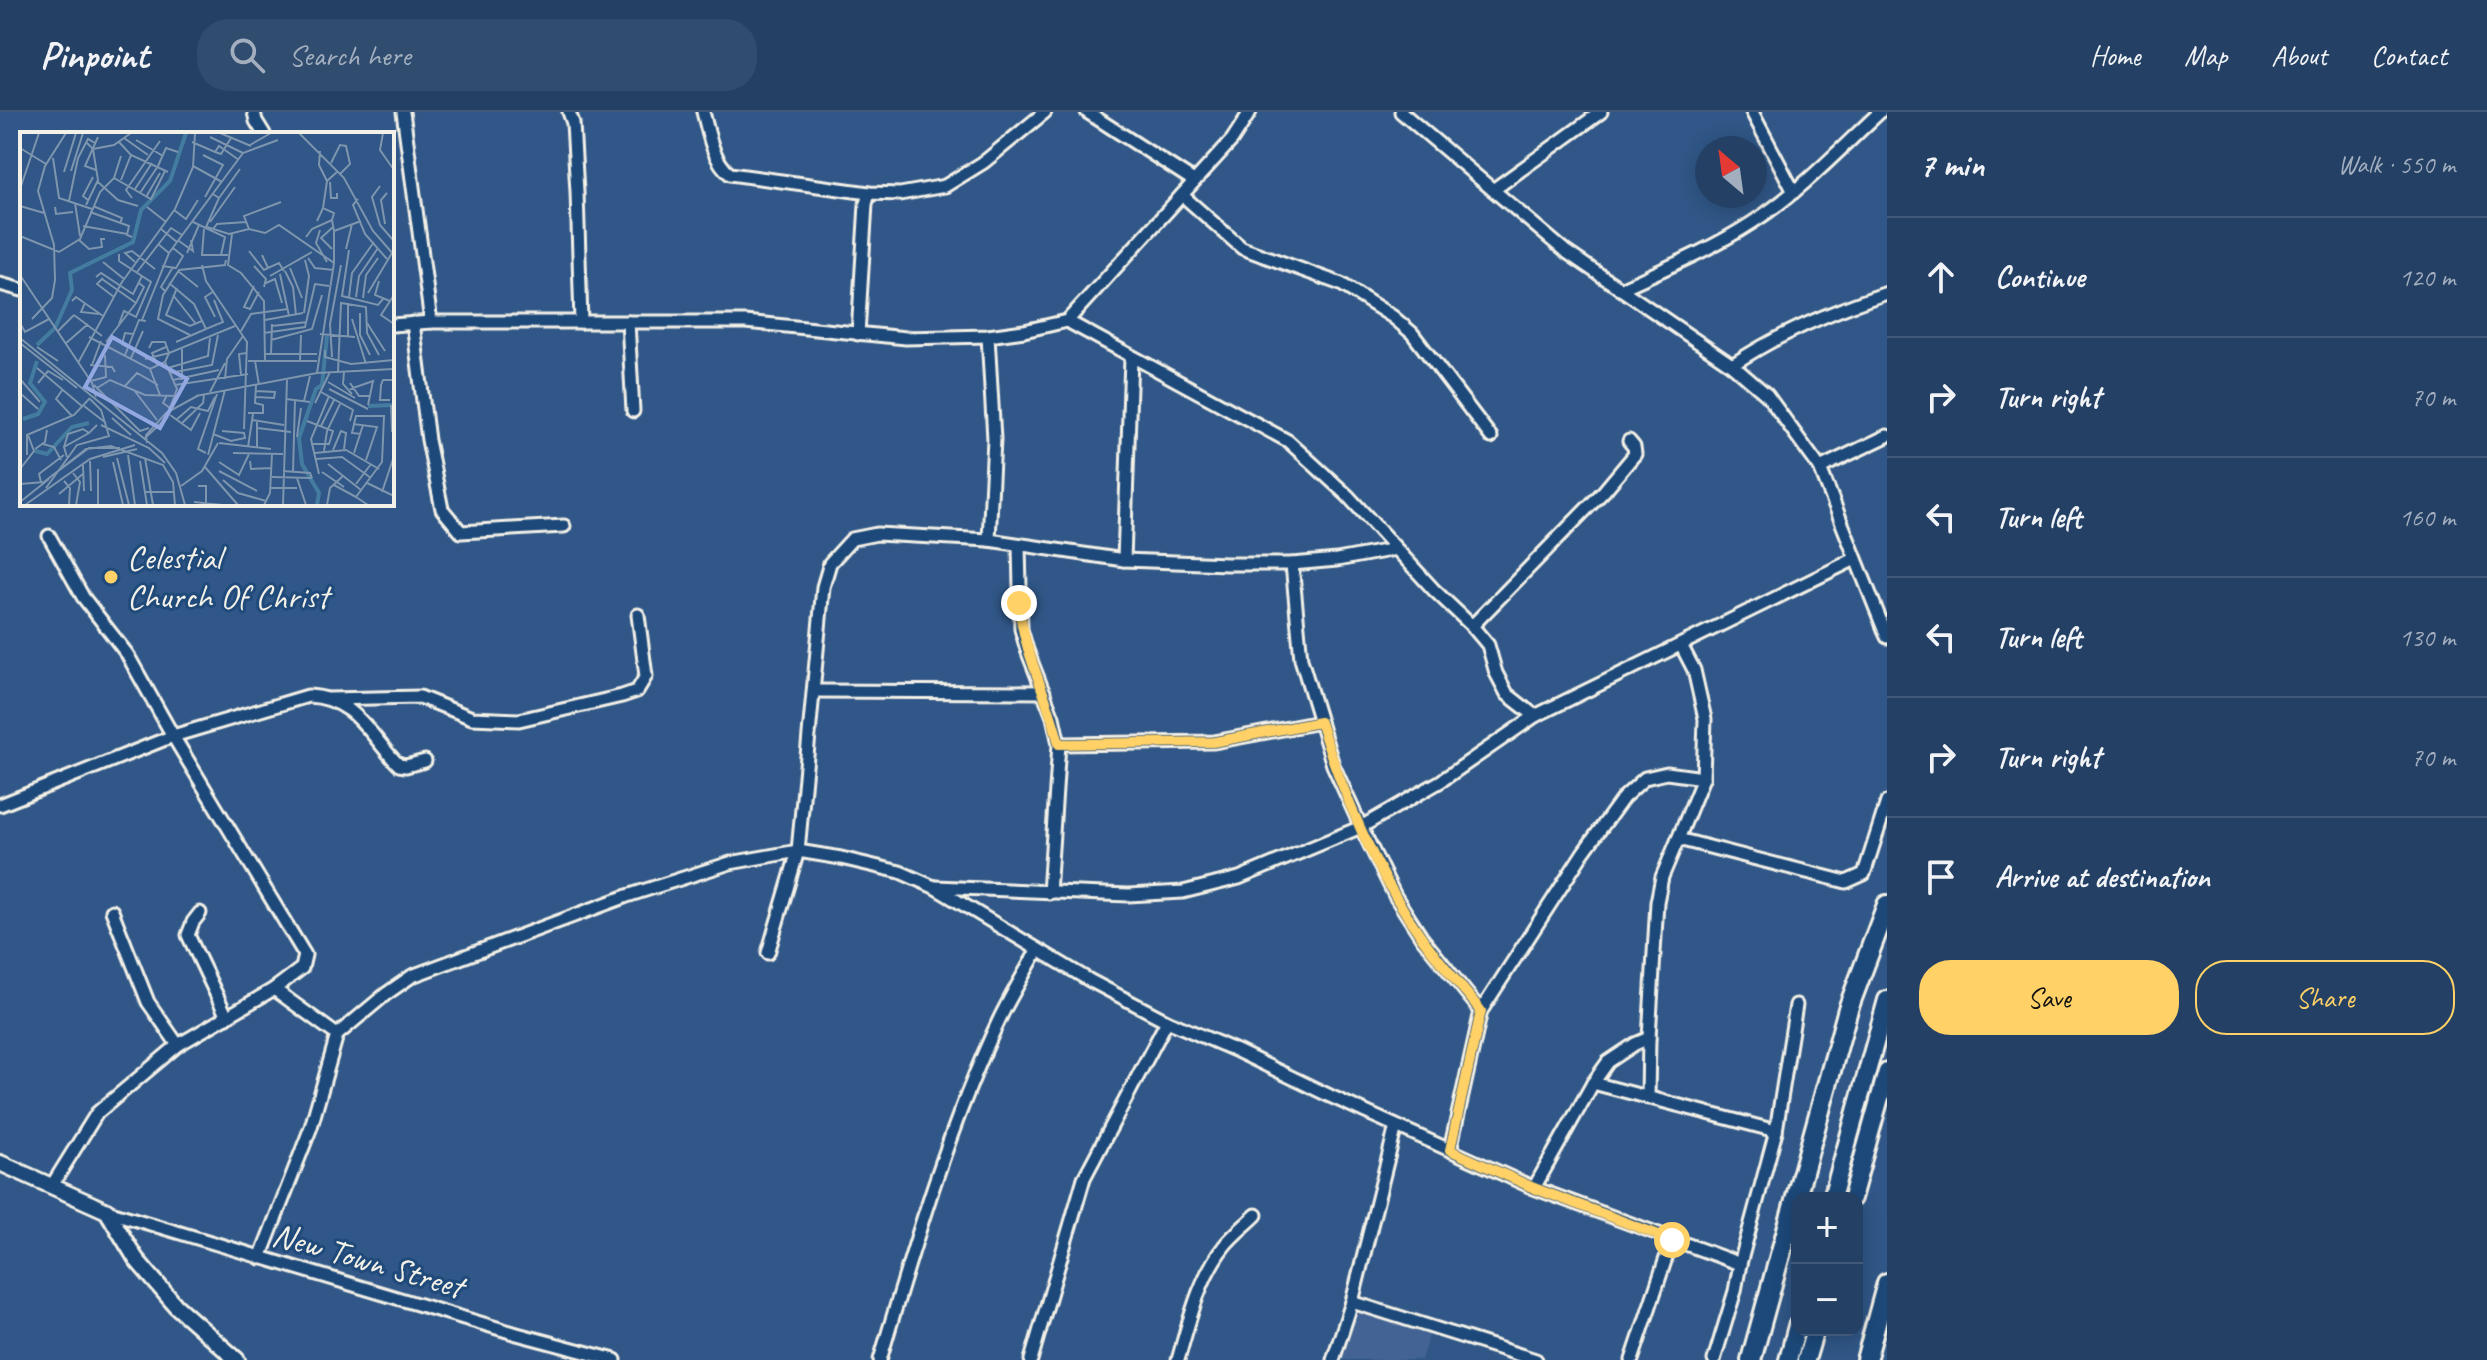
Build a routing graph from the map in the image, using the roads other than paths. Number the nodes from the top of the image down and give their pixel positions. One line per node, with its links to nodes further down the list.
1 (254, 112): 13 (street)
2 (403, 112): 14 (street)
3 (569, 112): 27 (street)
4 (703, 112): 19 (street)
5 (1045, 112): 19 (street)
6 (1087, 112): 16 (street)
7 (1250, 112): 16 (street)
8 (1401, 112): 12 (street)
9 (1601, 112): 17 (street)
10 (1752, 112): 18 (street)
11 (1880, 112): 18 (street)
12 (1416, 117): 17 (street)
13 (263, 132)
14 (407, 135): 15 (street); 26 (street)
15 (394, 136)
16 (1194, 181): 20 (street)
17 (1493, 190): 23 (street)
18 (1794, 192): 23 (street)
19 (869, 193): 31 (street)
20 (1182, 195): 25 (street); 37 (street)
21 (0, 284): 22 (street)
22 (20, 289)
23 (1620, 289): 34 (street)
24 (1887, 293): 34 (street)
25 (1067, 321): 32 (street); 33 (street)
26 (431, 322): 27 (street); 29 (street)
27 (581, 322): 28 (street)
28 (628, 322): 31 (street); 35 (street)
29 (413, 323): 30 (street); 40 (street)
30 (394, 325)
31 (858, 334): 32 (street)
32 (988, 336): 42 (street)
33 (1131, 358): 44 (street); 46 (street)
34 (1732, 365): 39 (street)
35 (633, 411)
36 (1887, 436): 39 (street)
37 (1491, 437)
38 (1629, 441): 49 (street)
39 (1820, 468): 45 (street)
40 (564, 526)
41 (49, 536): 57 (street)
42 (989, 540): 43 (street); 52 (street)
43 (1019, 546): 46 (street); 53 (street)
44 (1396, 549): 47 (street); 49 (street)
45 (1855, 559): 50 (street); 51 (street)
46 (1124, 560): 47 (street)
47 (1292, 564): 56 (street)
48 (638, 615): 54 (street)
49 (1472, 626): 55 (street)
50 (1887, 637)
51 (1681, 645): 55 (street); 60 (street)
52 (815, 691): 53 (street); 65 (street)
53 (1044, 692): 58 (street)
54 (329, 699): 57 (street); 59 (street)
55 (1535, 716): 63 (street)
56 (1320, 722): 58 (street); 63 (street)
57 (173, 736): 62 (street); 73 (street)
58 (1059, 744): 67 (street)
59 (425, 761)
60 (1703, 778): 64 (street); 76 (street)
61 (1887, 802): 64 (street)
62 (0, 805)
63 (1361, 827): 67 (street); 76 (street)
64 (1678, 839): 80 (street)
65 (798, 851): 66 (street); 72 (street); 79 (street)
66 (934, 887): 67 (street); 71 (street)
67 (1049, 893)
68 (1887, 905): 111 (highway)
69 (112, 911): 81 (street)
70 (200, 913): 77 (street)
71 (1037, 951): 78 (street); 104 (street)
72 (768, 953)
73 (274, 989): 77 (street); 79 (street)
74 (1887, 1000): 91 (main road)
75 (1796, 1005): 86 (street)
76 (1481, 1011): 87 (street)
77 (227, 1017): 81 (street)
78 (1167, 1021): 85 (street); 105 (street)
79 (337, 1035): 96 (street)
80 (1649, 1038): 83 (street); 84 (street)
81 (178, 1045): 89 (street)
82 (1887, 1072): 92 (main road)
83 (1593, 1083): 84 (street); 90 (street)
84 (1648, 1098): 86 (street)
85 (1396, 1126): 87 (street); 99 (street)
86 (1776, 1131): 97 (street)
87 (1450, 1150): 90 (street)
88 (2, 1166): 89 (street)
89 (51, 1187): 93 (street)
90 (1534, 1188): 95 (street)
91 (1834, 1192)
92 (1854, 1192)
93 (107, 1211): 96 (street, New Town Street); 102 (street)
94 (1256, 1215): 106 (street)
95 (1672, 1240): 97 (street); 109 (street)
96 (260, 1258): 103 (street, New Town Street)
97 (1740, 1264): 110 (street)
98 (1887, 1283): 114 (highway)
99 (1352, 1302): 107 (street); 108 (street)
100 (1794, 1336): 112 (main road)
101 (1813, 1336): 113 (main road)
102 (237, 1360)
103 (615, 1360)
104 (880, 1360)
105 (1031, 1360)
106 (1178, 1360)
107 (1333, 1360)
108 (1536, 1360)
109 (1632, 1360)
110 (1714, 1360)
111 (1751, 1360)
112 (1788, 1360)
113 (1806, 1360)
114 (1866, 1360)

